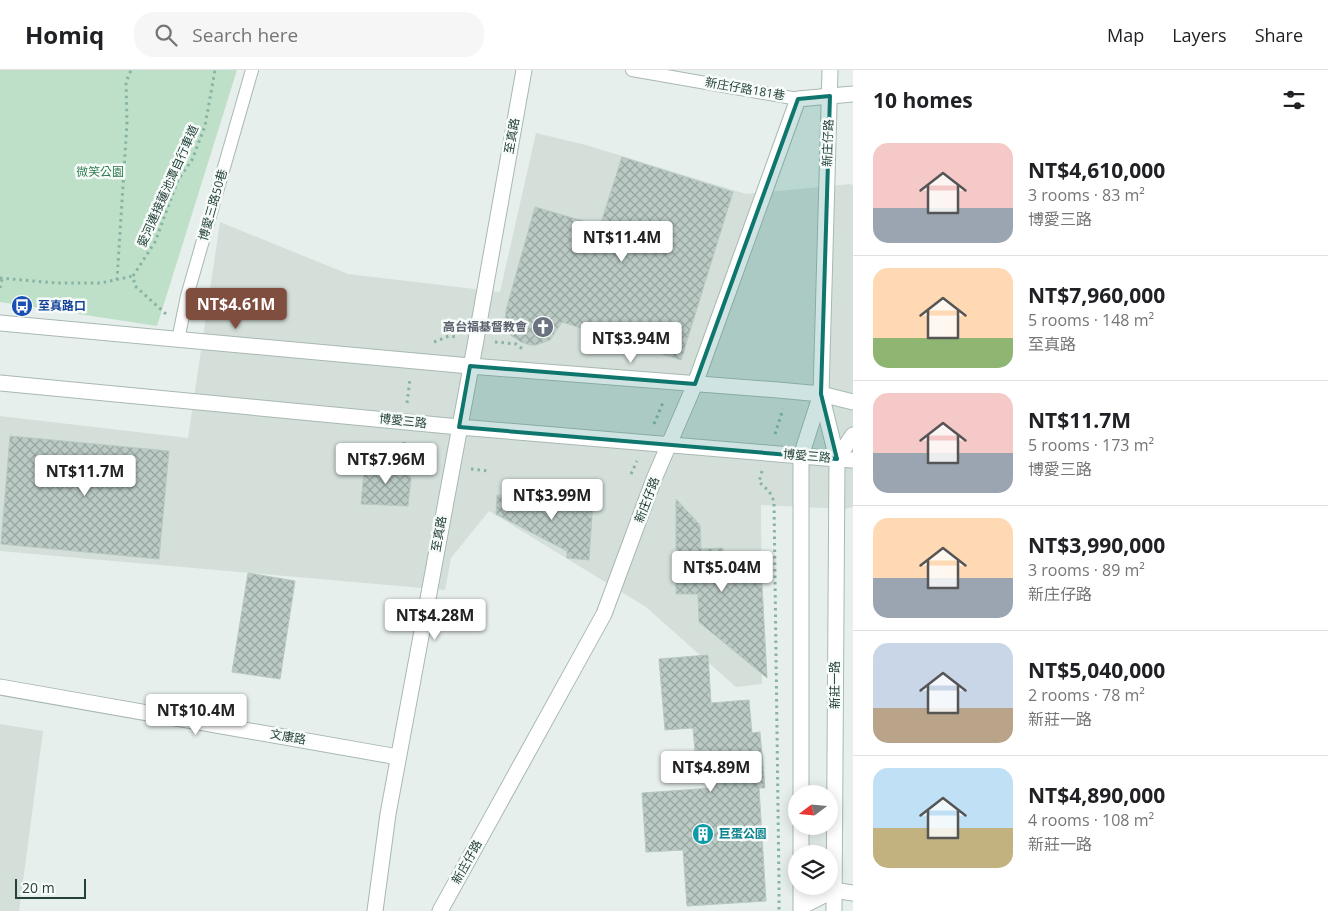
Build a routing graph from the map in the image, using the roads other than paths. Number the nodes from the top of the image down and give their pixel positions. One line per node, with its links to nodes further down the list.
1 (252, 70): 9 (lane, 博愛三路50巷)
2 (524, 70): 10 (street, 至真路)
3 (632, 70): 7 (lane, 新庄仔路181巷)
4 (830, 70): 6 (street, 新庄仔路)
5 (853, 94): 6 (street)
6 (830, 96): 7 (street); 13 (street, 新庄仔路)
7 (798, 99): 12 (street, 新庄仔路)
8 (0, 323): 9 (street)
9 (179, 334): 10 (street)
10 (470, 366): 12 (street); 15 (street, 至真路)
11 (0, 383): 15 (street, 博愛三路)
12 (694, 384): 13 (street); 17 (street, 新庄仔路)
13 (821, 394): 14 (street); 18 (street); 19 (street, 新庄仔路)
14 (853, 402)
15 (459, 427): 17 (street, 博愛三路); 22 (street, 至真路)
16 (853, 435): 19 (street)
17 (669, 445): 18 (street, 博愛三路); 32 (street, 新庄仔路)
18 (801, 456): 19 (street, 博愛三路); 23 (street)
19 (837, 459): 20 (street, 博愛三路); 24 (street, 新莊一路)
20 (853, 460)
21 (0, 686): 22 (street, 文康路)
22 (398, 756): 31 (street, 至真路)
23 (801, 785)
24 (834, 845)
25 (838, 891): 26 (street)
26 (853, 894)
27 (802, 895): 30 (street)
28 (826, 895): 30 (street)
29 (834, 895): 33 (street, 新莊一路)
30 (804, 910)
31 (375, 911)
32 (440, 911)
33 (834, 911)

